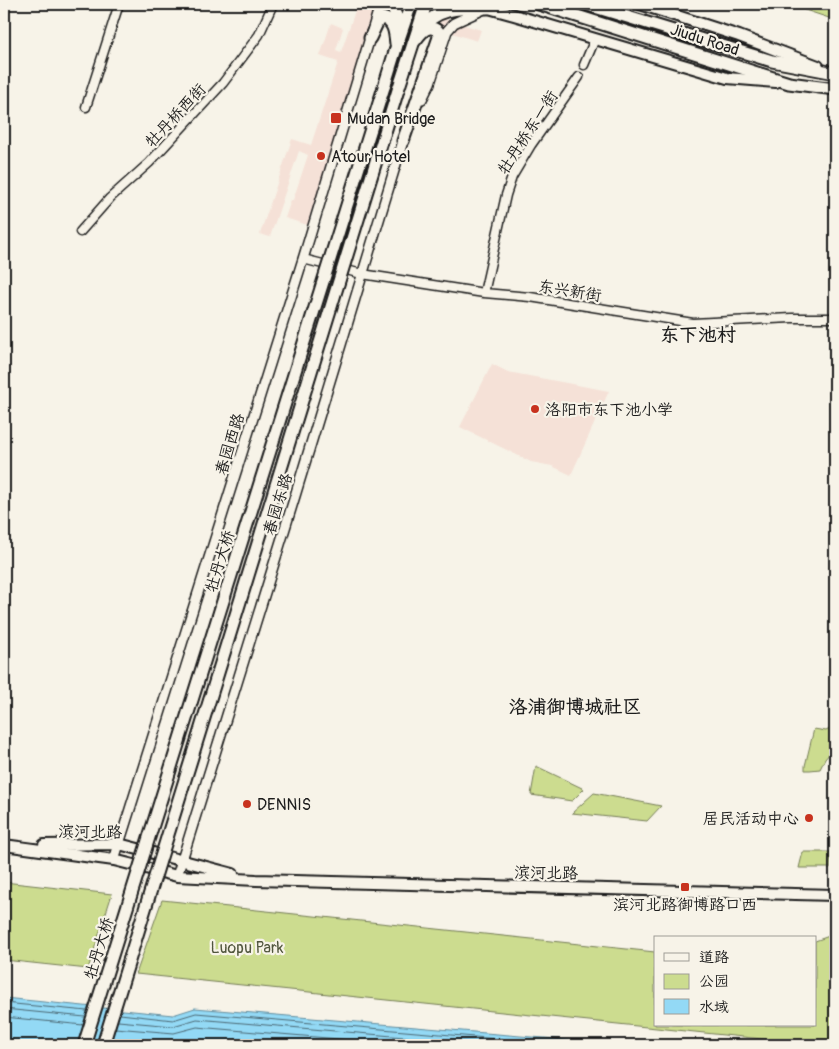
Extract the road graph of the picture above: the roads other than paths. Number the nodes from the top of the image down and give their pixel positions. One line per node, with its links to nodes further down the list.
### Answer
1 (119, 4): 23 (street)
2 (273, 4): 25 (street, 牡丹桥西街)
3 (379, 4): 14 (street, 春园西路)
4 (392, 4): 17 (main road)
5 (411, 4): 17 (main road)
6 (426, 4): 16 (main road)
7 (473, 4): 12 (main road)
8 (501, 4): 13 (main road)
9 (538, 4): 21 (main road, Jiudu Road)
10 (585, 4): 19 (main road, Jiudu Road)
11 (640, 4): 19 (main road)
12 (487, 8): 13 (main road); 16 (main road); 24 (street, 春园东路)
13 (514, 15): 15 (main road)
14 (370, 38): 17 (main road); 26 (street, 春园西路)
15 (595, 39): 18 (street); 21 (main road)
16 (413, 43): 24 (main road); 38 (main road, 牡丹大桥, bridge)
17 (396, 45): 37 (main road, 牡丹大桥, bridge)
18 (584, 65)
19 (835, 73)
20 (579, 77): 28 (street, 牡丹桥东一街)
21 (790, 83): 22 (main road, Jiudu Road)
22 (835, 89)
23 (86, 107)
24 (403, 141): 27 (street, 春园东路)
25 (80, 232)
26 (303, 259): 27 (street, 东兴新街); 30 (street, 春园西路)
27 (362, 274): 28 (street, 东兴新街); 33 (street, 春园东路)
28 (484, 293): 29 (street, 东兴新街)
29 (835, 318)
30 (119, 844): 31 (main road, 滨河北路); 32 (street, 春园西路); 33 (main road, 滨河北路)
31 (6, 845): 32 (main road, 滨河北路)
32 (114, 860): 34 (main road, 滨河北路)
33 (182, 861): 34 (street, 春园东路); 35 (main road, 滨河北路)
34 (177, 876): 35 (main road, 滨河北路)
35 (256, 880): 36 (main road, 滨河北路)
36 (835, 895)
37 (84, 1045)
38 (103, 1045)

